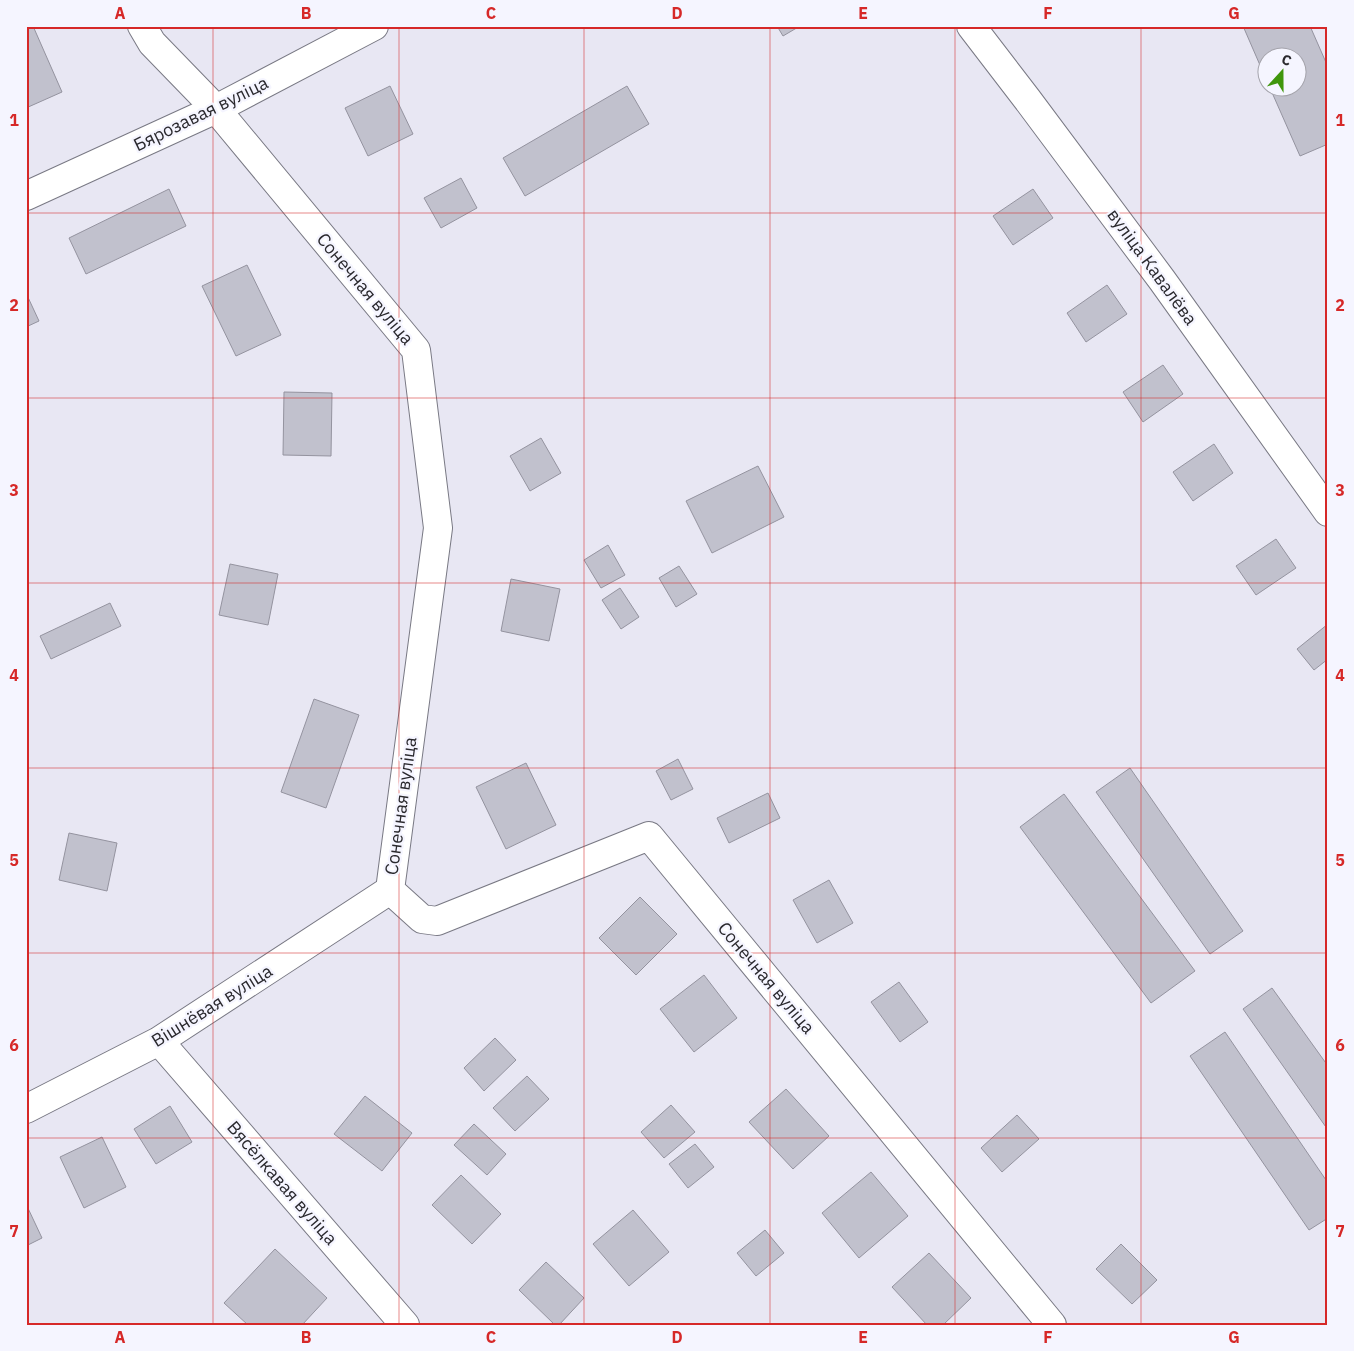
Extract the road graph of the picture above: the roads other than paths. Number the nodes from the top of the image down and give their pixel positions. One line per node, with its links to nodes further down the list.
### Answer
1 (142, 26): 4 (street, Сонечная вуліца)
2 (374, 26): 4 (street, Бярозавая вуліца)
3 (971, 26): 6 (street, вуліца Кавалёва)
4 (216, 109): 5 (street, Бярозавая вуліца); 7 (street, Сонечная вуліца)
5 (26, 196)
6 (1328, 512)
7 (390, 890): 8 (street, Вішнёвая вуліца); 11 (street, Сонечная вуліца)
8 (159, 1041): 9 (street, Вішнёвая вуліца); 10 (street, Вясёлкавая вуліца)
9 (26, 1109)
10 (405, 1325)
11 (1052, 1325)

